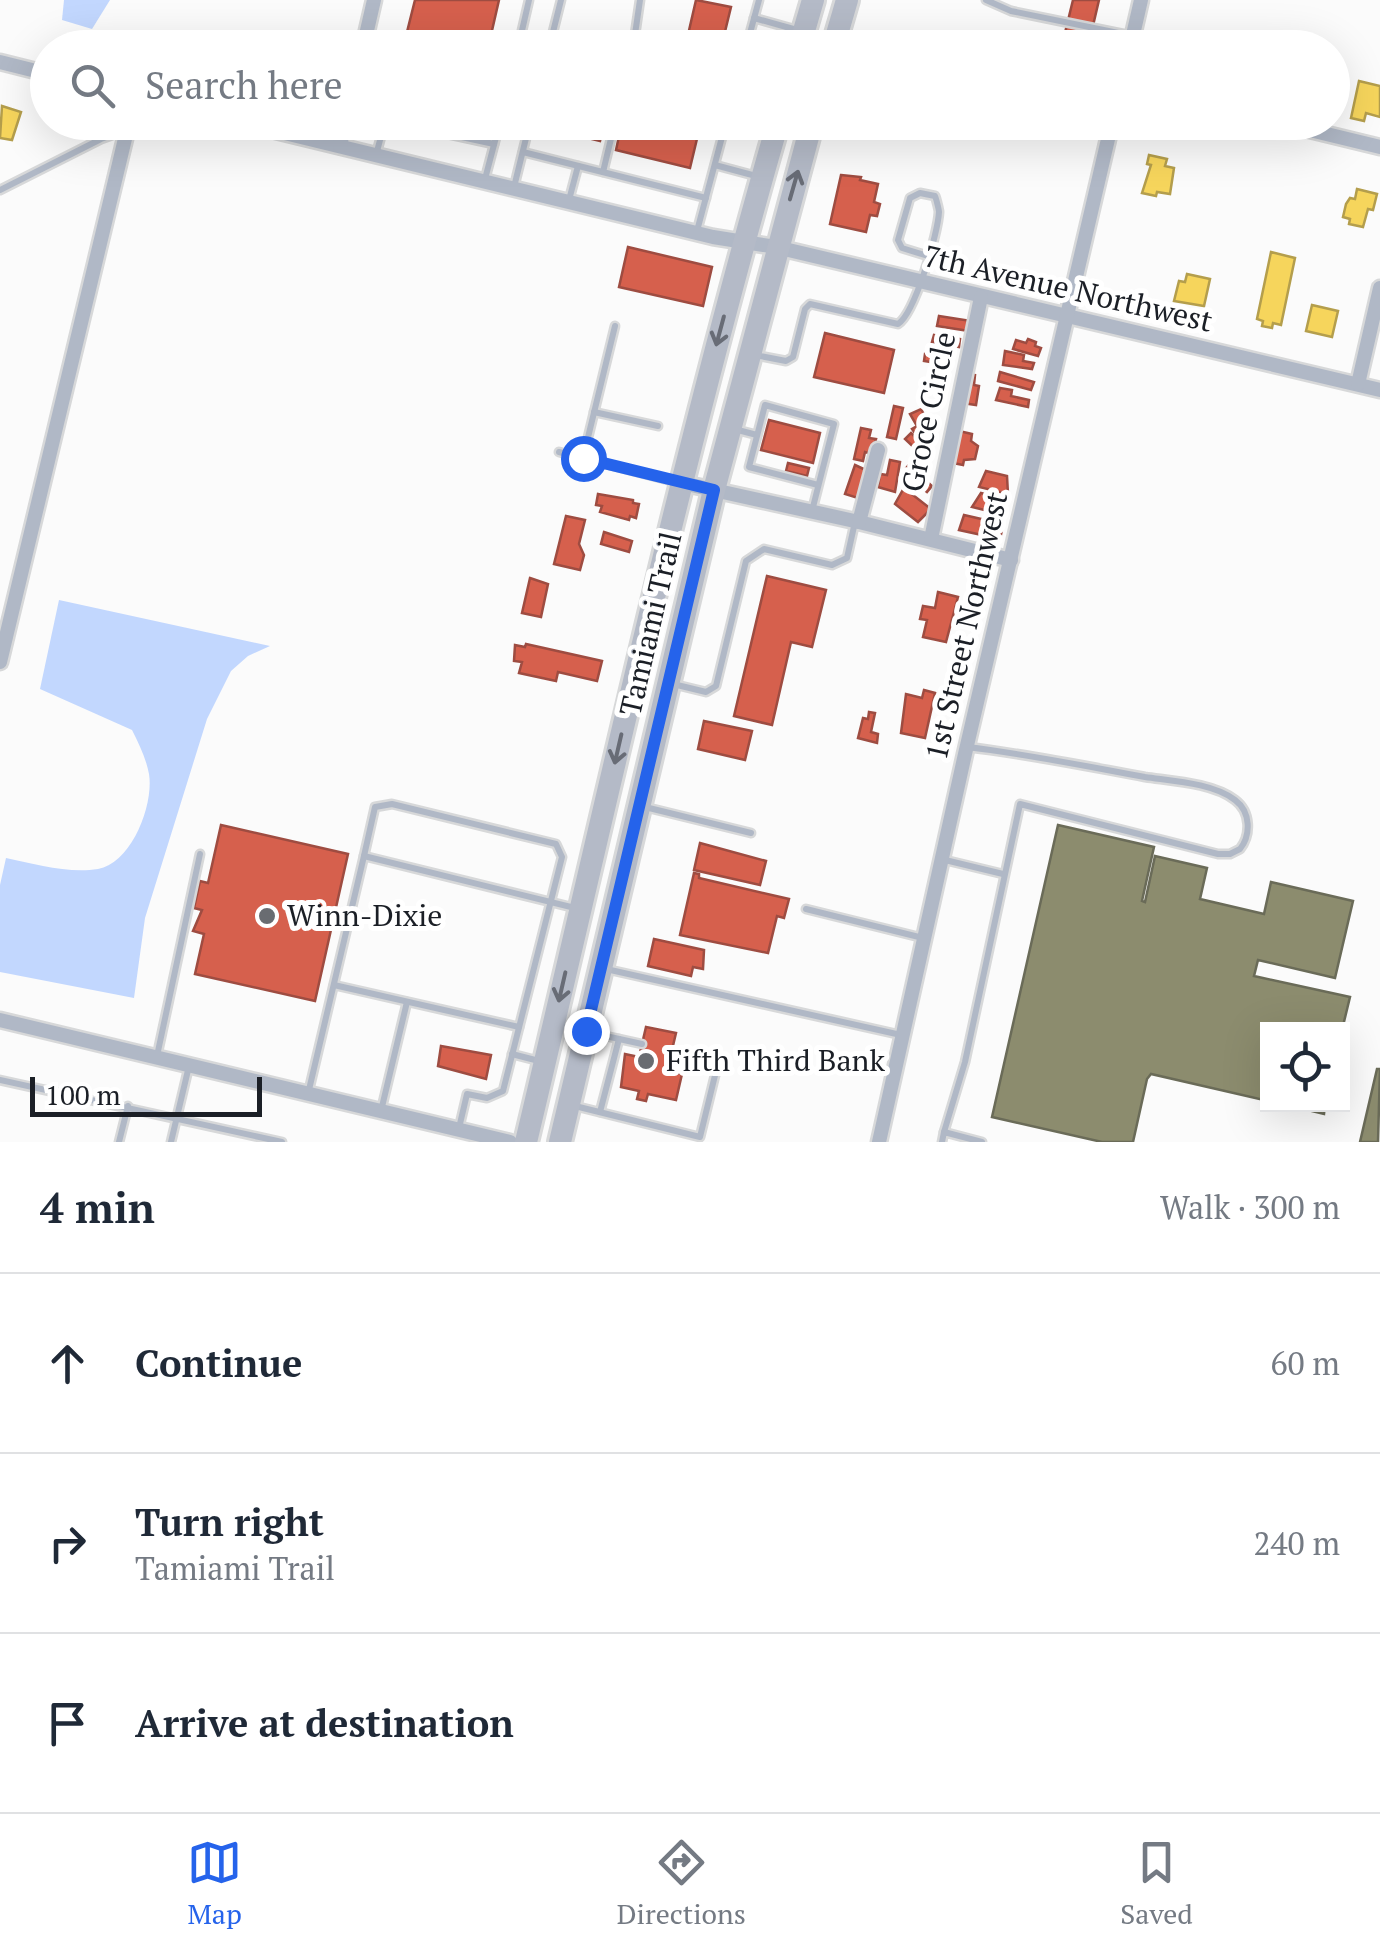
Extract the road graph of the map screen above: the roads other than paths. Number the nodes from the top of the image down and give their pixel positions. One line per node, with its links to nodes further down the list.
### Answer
1 (374, 0): 11 (street)
2 (528, 0): 12 (lane)
3 (562, 0): 13 (lane)
4 (640, 0): 14 (lane)
5 (759, 0): 10 (lane)
6 (813, 0): 17 (main road)
7 (847, 0): 18 (main road)
8 (986, 0): 19 (lane)
9 (1140, 0): 20 (street)
10 (754, 18): 15 (lane); 16 (lane)
11 (367, 30)
12 (522, 30)
13 (554, 30)
14 (636, 30)
15 (751, 30)
16 (780, 30)
17 (804, 30)
18 (838, 30)
19 (1085, 30)
20 (1134, 30)
21 (0, 62): 22 (street)
22 (30, 70)
23 (98, 140): 48 (lane)
24 (125, 140): 77 (street)
25 (315, 140): 38 (street, 7th Avenue Northwest)
26 (342, 140): 38 (street)
27 (380, 140): 41 (lane)
28 (476, 140): 37 (lane)
29 (495, 140): 37 (lane)
30 (526, 140): 40 (lane)
31 (611, 140): 44 (lane)
32 (721, 140): 42 (lane)
33 (772, 140): 45 (main road, Tamiami Trail)
34 (807, 140): 53 (main road, Tamiami Trail, one-way to 34)
35 (1108, 140): 58 (street, 1st Street Northwest)
36 (1350, 140): 39 (street)
37 (494, 144): 46 (lane)
38 (340, 146): 41 (street, 7th Avenue Northwest)
39 (1380, 147)
40 (523, 152): 43 (lane); 47 (lane)
41 (376, 155): 46 (street, 7th Avenue Northwest)
42 (714, 165): 45 (lane); 49 (lane)
43 (578, 166): 44 (lane); 50 (lane)
44 (603, 172): 49 (lane)
45 (762, 177): 52 (main road, Tamiami Trail)
46 (485, 182): 47 (street, 7th Avenue Northwest)
47 (514, 188): 50 (street, 7th Avenue Northwest)
48 (0, 190)
49 (706, 198): 51 (lane)
50 (569, 202): 51 (street, 7th Avenue Northwest)
51 (697, 233): 52 (street, 7th Avenue Northwest)
52 (744, 240): 53 (street, 7th Avenue Northwest); 70 (main road, Tamiami Trail, one-way to 70)
53 (776, 247): 55 (street, 7th Avenue Northwest); 60 (main road, Tamiami Trail)
54 (928, 256): 54 (lane); 55 (lane)
55 (921, 283): 57 (street, 7th Avenue Northwest); 60 (lane)
56 (1380, 288): 61 (street)
57 (981, 297): 58 (street, 7th Avenue Northwest); 75 (street, Groce Circle)
58 (1066, 318): 61 (street, 7th Avenue Northwest); 76 (street, 1st Street Northwest)
59 (615, 326): 63 (lane)
60 (749, 354): 65 (main road, Tamiami Trail)
61 (1358, 384): 62 (street, 7th Avenue Northwest)
62 (1380, 390)
63 (594, 412): 64 (lane); 69 (lane)
64 (658, 426)
65 (730, 428): 66 (lane); 72 (main road, Tamiami Trail)
66 (757, 434): 71 (lane); 71 (lane)
67 (878, 450): 74 (street)
68 (558, 452): 69 (lane)
69 (583, 458): 70 (lane)
70 (682, 484): 72 (street); 87 (main road, Tamiami Trail, one-way to 87)
71 (818, 485): 73 (lane)
72 (714, 490): 73 (street); 78 (main road, Tamiami Trail)
73 (812, 512): 74 (street)
74 (858, 521): 75 (street); 78 (lane)
75 (931, 539): 76 (street)
76 (1011, 560): 79 (street, 1st Street Northwest)
77 (0, 662)
78 (668, 682): 80 (main road, Tamiami Trail)
79 (966, 748): 84 (street, 1st Street Northwest); 85 (lane)
80 (639, 806): 81 (lane); 90 (main road, Tamiami Trail)
81 (751, 833)
82 (200, 854): 101 (lane)
83 (364, 856): 86 (lane); 86 (lane); 91 (lane)
84 (942, 859): 85 (lane); 89 (street, 1st Street Northwest)
85 (1003, 874): 113 (lane)
86 (550, 902): 87 (lane); 94 (lane)
87 (581, 909): 102 (main road, Tamiami Trail, one-way to 102)
88 (806, 909): 89 (lane)
89 (924, 938): 96 (street, 1st Street Northwest)
90 (601, 968): 95 (main road, Tamiami Trail); 96 (lane)
91 (334, 984): 92 (lane); 105 (lane)
92 (407, 1002): 94 (lane); 109 (lane)
93 (0, 1020): 101 (street)
94 (519, 1027): 100 (lane)
95 (586, 1031): 97 (lane); 106 (main road, Tamiami Trail)
96 (902, 1035): 122 (street, 1st Street Northwest)
97 (619, 1039): 98 (lane); 110 (lane)
98 (642, 1044)
99 (672, 1051): 114 (lane)
100 (512, 1054): 102 (lane); 112 (lane)
101 (156, 1057): 103 (street)
102 (545, 1062): 108 (main road, Tamiami Trail)
103 (189, 1065): 105 (street); 111 (lane)
104 (0, 1080): 107 (lane)
105 (308, 1094): 109 (street)
106 (569, 1104): 110 (lane); 121 (main road, Tamiami Trail)
107 (128, 1106): 111 (lane); 115 (lane)
108 (534, 1106): 119 (main road, Tamiami Trail); 120 (main road)
109 (381, 1111): 112 (street)
110 (600, 1112): 114 (lane)
111 (177, 1117): 116 (lane); 117 (lane)
112 (458, 1130): 118 (street)
113 (944, 1132): 123 (lane); 124 (lane)
114 (700, 1139)
115 (119, 1142)
116 (171, 1142)
117 (282, 1142)
118 (510, 1142)
119 (526, 1142)
120 (546, 1142)
121 (560, 1142)
122 (879, 1142)
123 (942, 1142)
124 (982, 1142)

